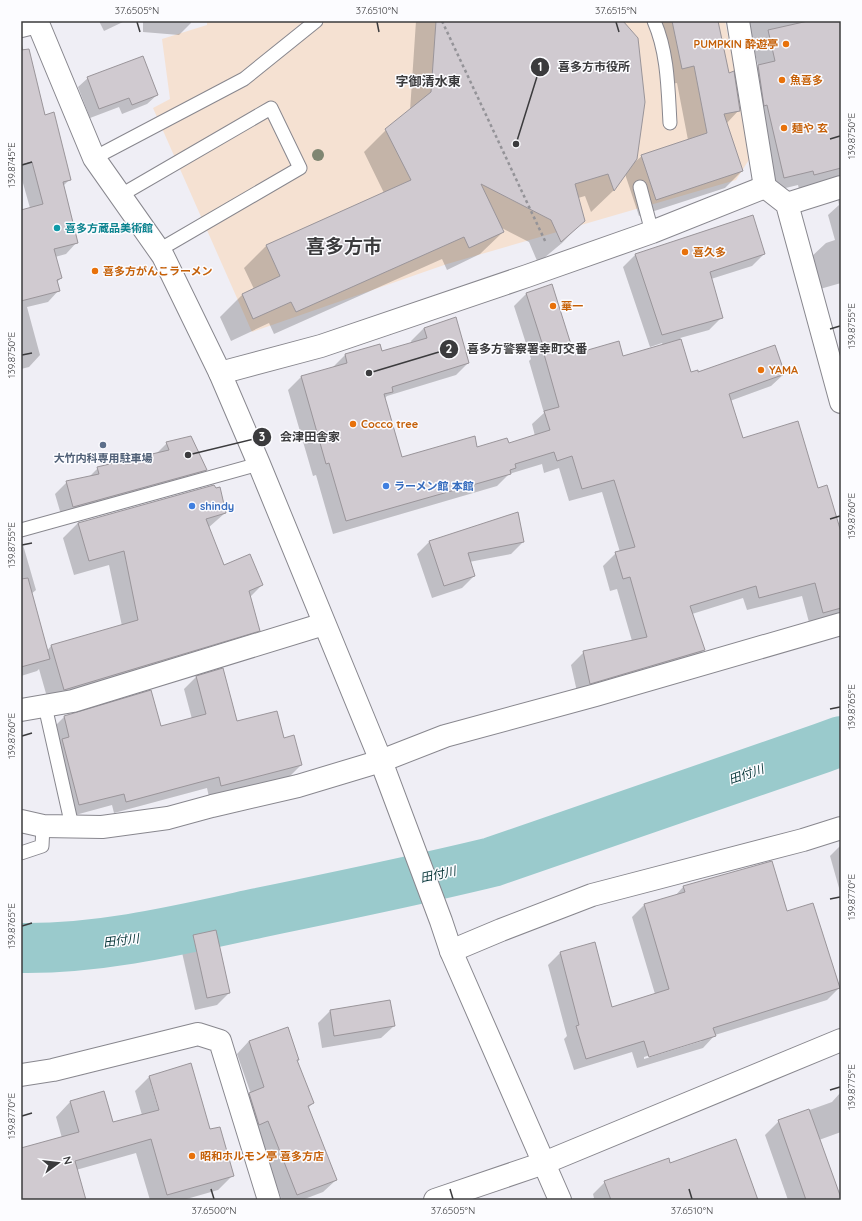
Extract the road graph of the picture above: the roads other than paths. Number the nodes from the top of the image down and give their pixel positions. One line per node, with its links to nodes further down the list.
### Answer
1 (316, 21): 6 (lane)
2 (654, 21): 5 (lane)
3 (738, 21): 9 (street)
4 (32, 23): 6 (street)
5 (670, 123)
6 (94, 158): 10 (street)
7 (640, 187): 12 (lane)
8 (841, 187): 11 (street)
9 (765, 188): 11 (street); 12 (street)
10 (121, 195): 13 (street); 13 (lane)
11 (787, 204): 15 (street)
12 (652, 232): 14 (street)
13 (159, 250): 14 (street)
14 (220, 373): 16 (street)
15 (841, 402)
16 (259, 464): 17 (lane); 18 (street)
17 (21, 530)
18 (324, 624): 20 (street); 22 (street)
19 (841, 624): 22 (street)
20 (45, 706): 21 (street); 25 (lane)
21 (21, 710)
22 (381, 761): 25 (street); 28 (street)
23 (21, 821): 24 (street)
24 (43, 826): 25 (street); 27 (lane)
25 (72, 826)
26 (841, 828): 28 (street)
27 (21, 853)
28 (450, 951): 31 (street)
29 (841, 1040): 31 (street)
30 (21, 1075): 32 (street)
31 (544, 1163): 33 (street); 34 (street)
32 (269, 1200)
33 (435, 1200)
34 (560, 1200)

